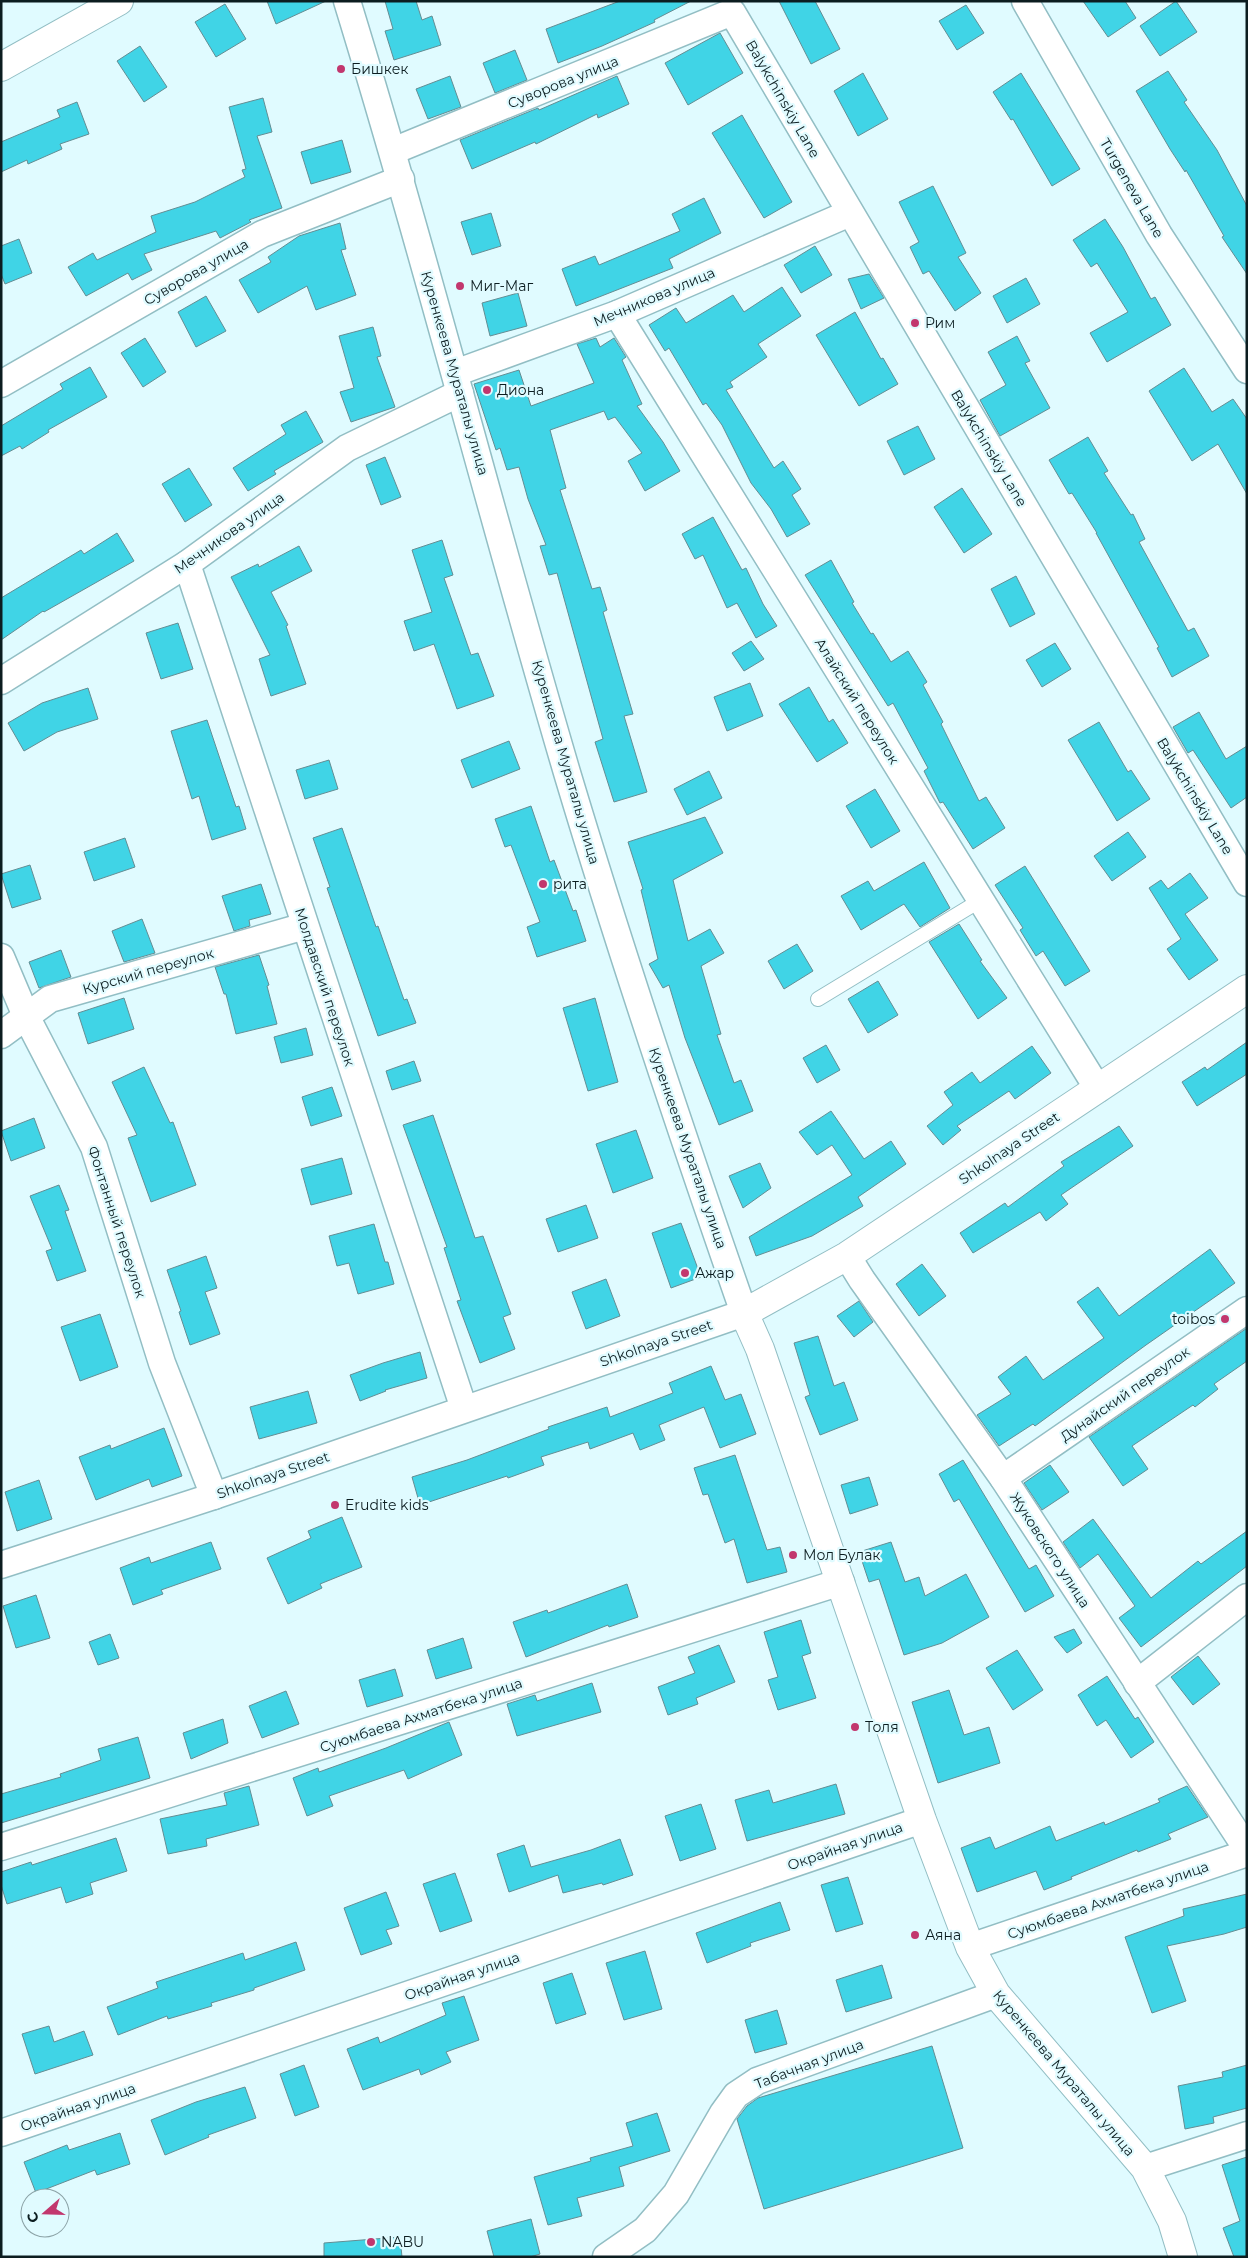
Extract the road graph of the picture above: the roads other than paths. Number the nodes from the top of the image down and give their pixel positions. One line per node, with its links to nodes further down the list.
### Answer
1 (119, 1): 5 (street)
2 (347, 1): 6 (street, Куренкеева Мураталы улица)
3 (1025, 1): 10 (street, Turgeneva Lane)
4 (732, 12): 6 (street, Суворова улица); 8 (street, Balykchinskiy Lane)
5 (1, 67)
6 (393, 151): 7 (street, Куренкеева Мураталы улица)
7 (401, 179): 11 (street, Куренкеева Мураталы улица); 12 (street, Суворова улица)
8 (850, 214): 9 (street, Мечникова улица); 15 (street, Balykchinskiy Lane)
9 (617, 314): 11 (street, Мечникова улица); 16 (street, Алайский переулок)
10 (1247, 370)
11 (457, 383): 13 (street, Мечникова улица); 26 (street, Куренкеева Мураталы улица)
12 (1, 384)
13 (187, 564): 14 (street, Мечникова улица); 17 (street, Молдавский переулок)
14 (1, 681)
15 (1247, 883)
16 (981, 900): 20 (lane); 23 (street, Алайский переулок)
17 (305, 926): 21 (street, Курский переулок); 27 (street, Молдавский переулок)
18 (1, 957): 21 (street, Фонтанный переулок)
19 (1247, 989): 23 (street, Shkolnaya Street)
20 (818, 999)
21 (26, 1016): 22 (street, Курский переулок); 29 (street, Фонтанный переулок)
22 (1, 1035)
23 (1098, 1089): 24 (street, Shkolnaya Street)
24 (847, 1256): 26 (street, Shkolnaya Street); 28 (street, Жуковского улица)
25 (1247, 1310): 28 (street, Дунайский переулок)
26 (744, 1313): 27 (street, Shkolnaya Street); 31 (street, Куренкеева Мураталы улица)
27 (464, 1409): 29 (street, Shkolnaya Street)
28 (1003, 1478): 33 (street, Жуковского улица)
29 (214, 1496): 30 (street, Shkolnaya Street)
30 (1, 1565)
31 (841, 1582): 34 (street, Куренкеева Мураталы улица); 35 (street, Суюмбаева Ахматбека улица)
32 (1247, 1597): 33 (street)
33 (1137, 1683): 36 (street, Жуковского улица)
34 (922, 1820): 38 (street, Куренкеева Мураталы улица); 40 (street, Окрайная улица)
35 (1, 1847)
36 (1247, 1849)
37 (1247, 1853): 38 (street, Суюмбаева Ахматбека улица)
38 (970, 1947): 39 (street, Куренкеева Мураталы улица)
39 (996, 1994): 42 (street, Куренкеева Мураталы улица); 43 (street, Табачная улица)
40 (1, 2133)
41 (1247, 2135): 42 (street)
42 (1145, 2168): 44 (street, Куренкеева Мураталы улица)
43 (606, 2257)
44 (1183, 2257)

